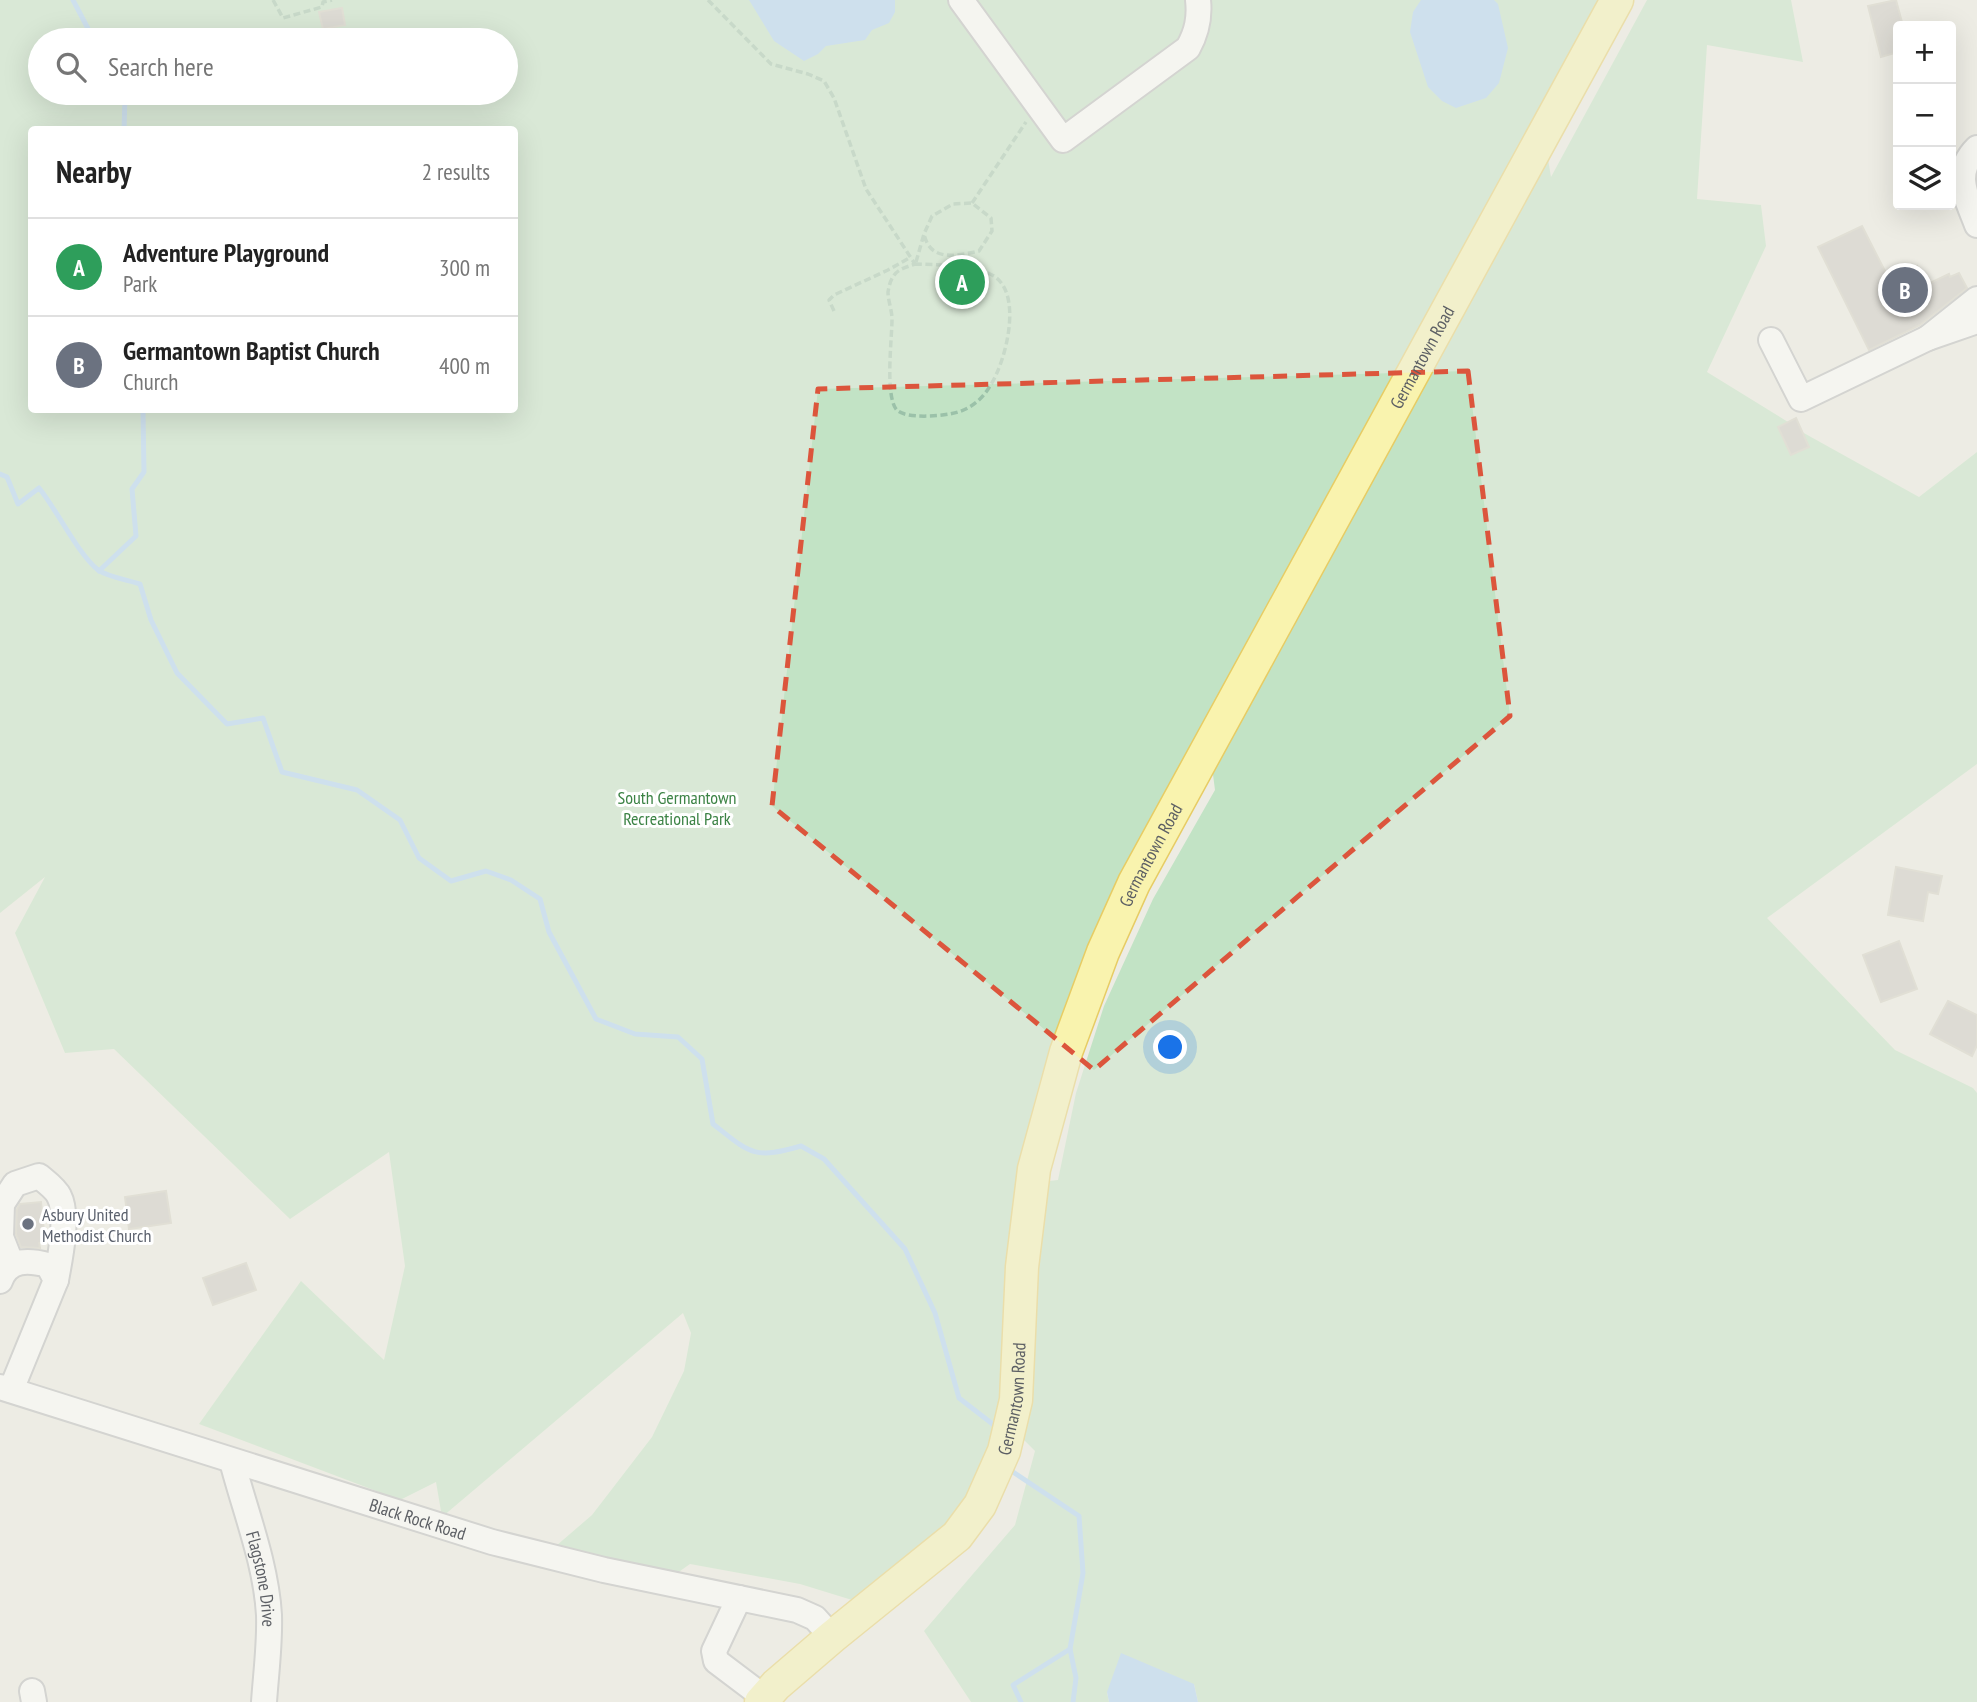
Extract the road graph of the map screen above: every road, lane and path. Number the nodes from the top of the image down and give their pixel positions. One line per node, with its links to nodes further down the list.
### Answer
1 (274, 0): 2 (path)
2 (332, 0)
3 (708, 0): 12 (path)
4 (961, 0): 7 (street)
5 (1198, 0): 7 (street)
6 (1617, 0): 24 (main road, Germantown Road)
7 (1039, 107): 9 (path)
8 (1977, 148): 10 (street)
9 (972, 203): 11 (path); 11 (path)
10 (1977, 225)
11 (923, 234): 13 (path)
12 (911, 257): 13 (path); 15 (path)
13 (915, 264): 13 (path)
14 (1977, 299): 17 (street)
15 (834, 311)
16 (1977, 321): 17 (street)
17 (1928, 338): 18 (street)
18 (1771, 340)
19 (6, 1273): 20 (street); 20 (street)
20 (56, 1280): 21 (street)
21 (5, 1389): 22 (street, Black Rock Road)
22 (232, 1461): 23 (street, Black Rock Road); 26 (street, Flagstone Drive)
23 (739, 1598): 24 (street, Black Rock Road); 25 (street)
24 (832, 1637): 25 (main road, Germantown Road)
25 (763, 1700)
26 (264, 1702)

